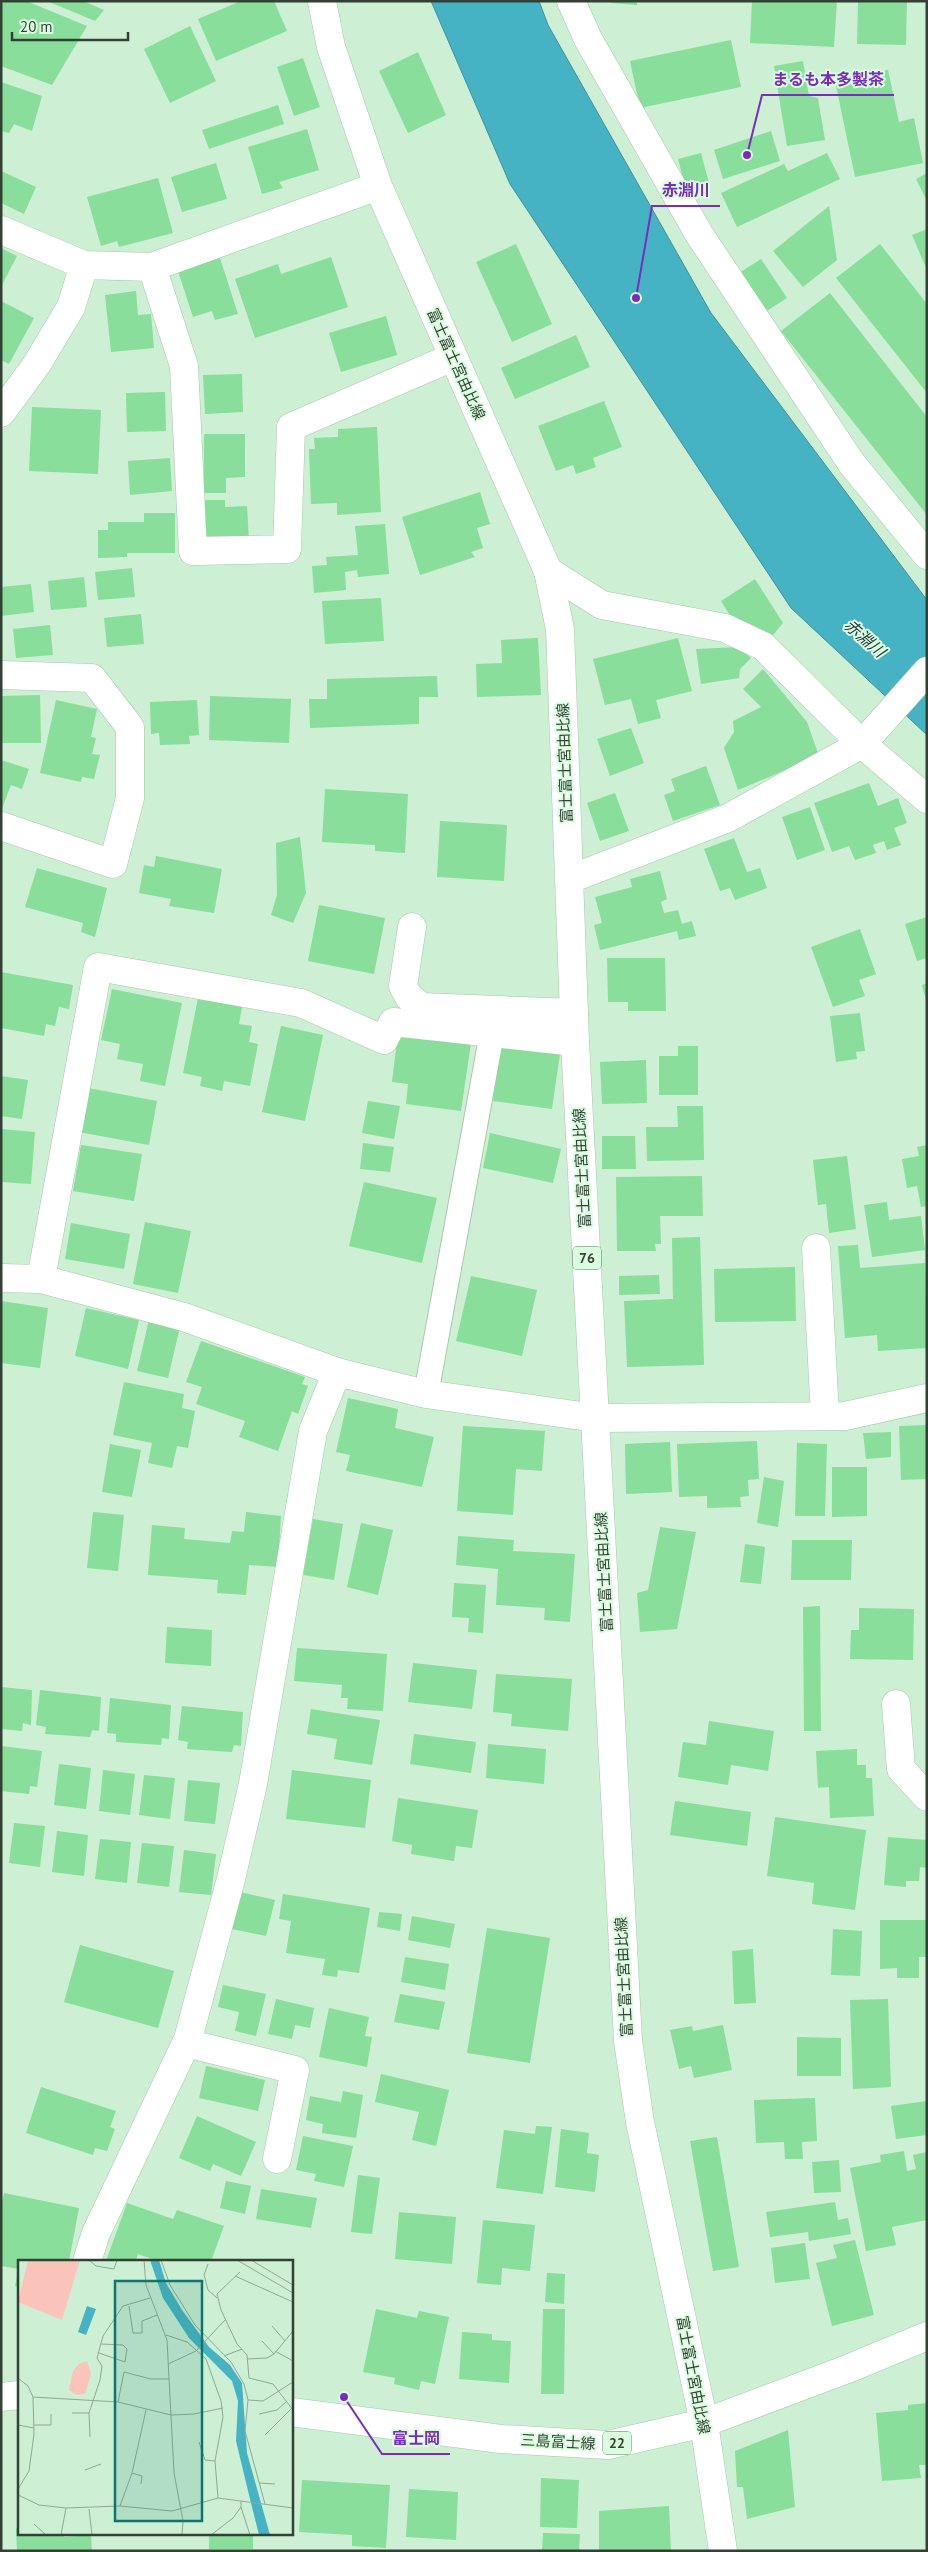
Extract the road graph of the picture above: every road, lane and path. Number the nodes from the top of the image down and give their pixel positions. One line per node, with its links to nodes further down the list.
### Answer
1 (322, 1): 3 (street, 富士富士宮由比線 / 76)
2 (571, 1): 9 (street)
3 (378, 186): 6 (street); 7 (street, 富士富士宮由比線 / 76)
4 (1, 230): 5 (street)
5 (84, 265): 6 (street); 8 (street)
6 (152, 267): 7 (street)
7 (453, 357): 10 (street, 富士富士宮由比線 / 76)
8 (1, 413)
9 (927, 555)
10 (548, 571): 13 (street); 16 (street, 富士富士宮由比線 / 76)
11 (927, 671): 13 (street)
12 (1, 675): 15 (street)
13 (862, 744): 14 (street); 16 (street)
14 (927, 799)
15 (1, 826)
16 (570, 879): 18 (street, 富士富士宮由比線 / 76)
17 (412, 927): 18 (street)
18 (574, 1012): 20 (street, 富士富士宮由比線 / 76)
19 (492, 1033): 20 (street); 23 (street); 25 (lane)
20 (576, 1042): 28 (street, 富士富士宮由比線 / 76)
21 (816, 1248): 27 (street)
22 (1, 1278): 23 (street)
23 (41, 1279): 24 (street)
24 (337, 1372): 25 (street); 31 (street)
25 (426, 1394): 28 (street)
26 (927, 1398): 27 (street)
27 (825, 1416): 28 (street)
28 (596, 1418): 38 (street, 富士富士宮由比線 / 76)
29 (896, 1704): 30 (street)
30 (927, 1797)
31 (186, 2043): 32 (street); 33 (street)
32 (277, 2159)
33 (87, 2260)
34 (927, 2336): 38 (street, 三島富士線 / 22)
35 (18, 2395): 36 (street)
36 (1, 2397)
37 (292, 2412): 38 (street, 三島富士線 / 22)
38 (704, 2423): 39 (street, 富士富士宮由比線 / 76)
39 (723, 2551)

